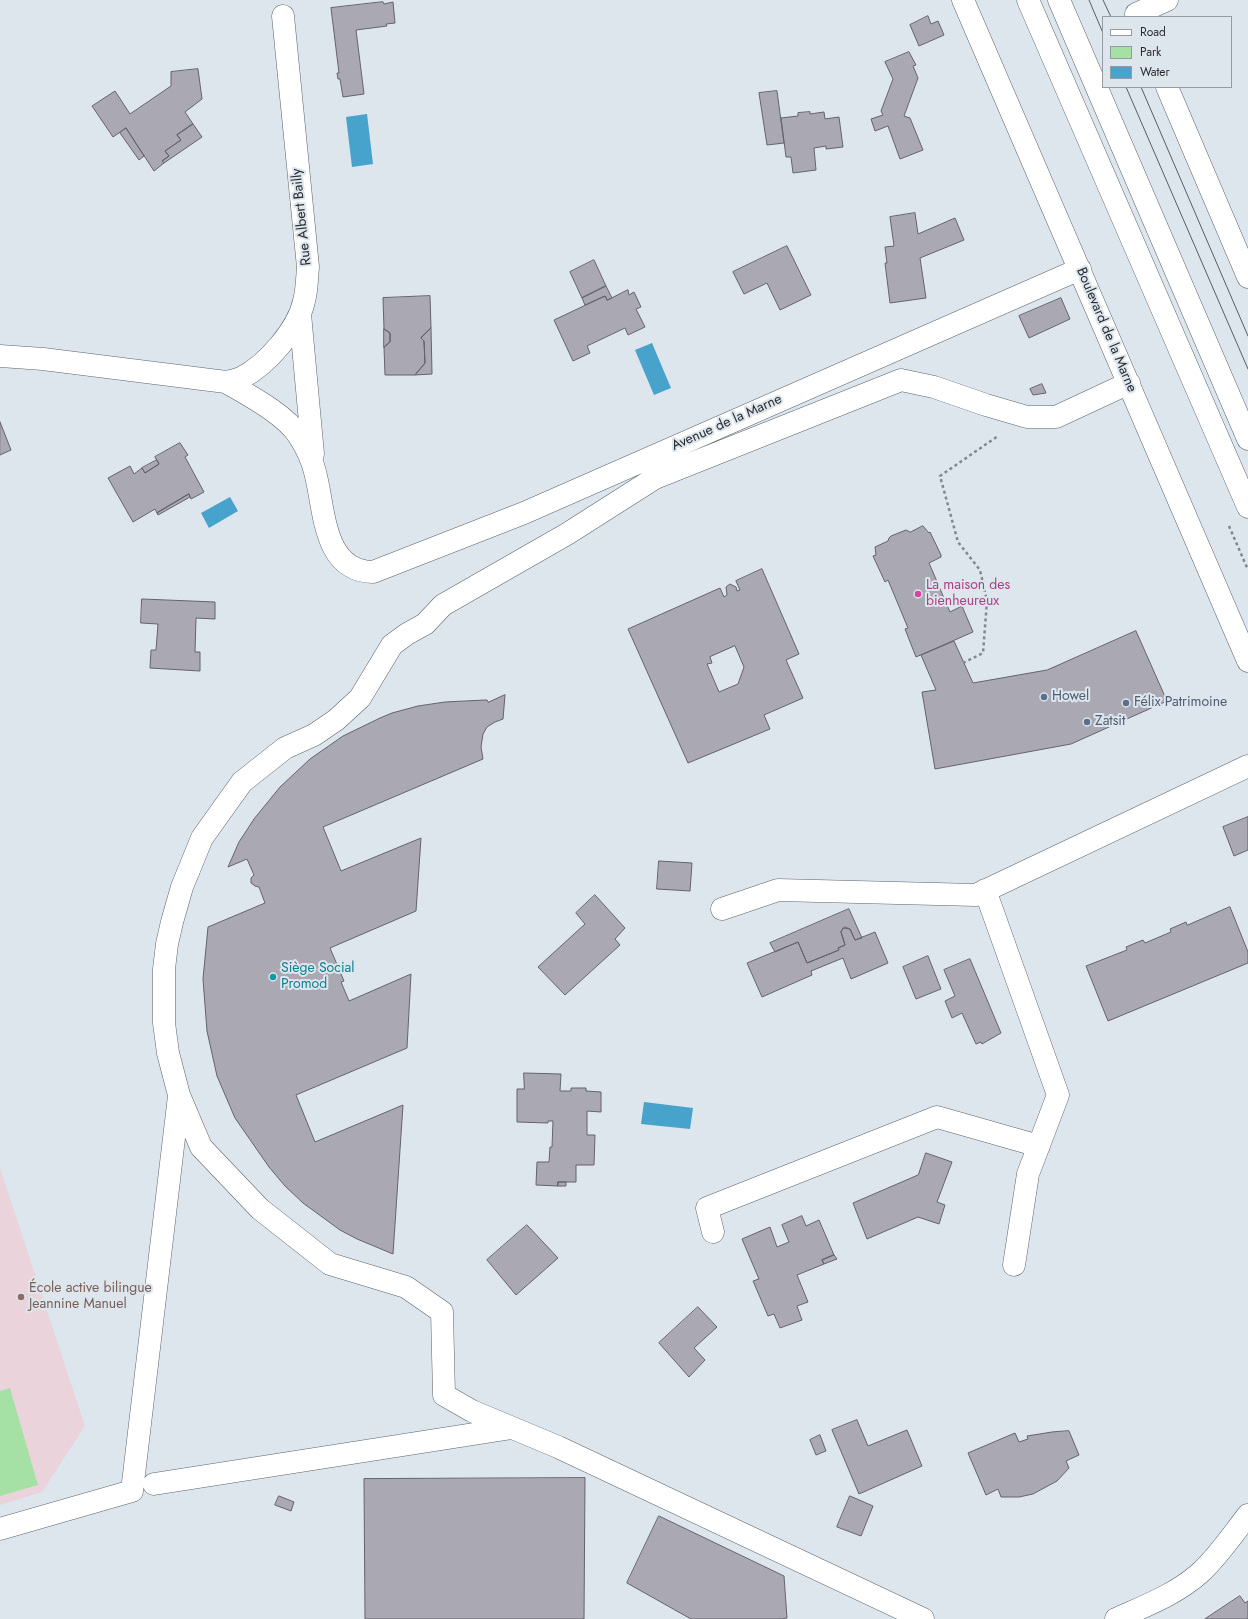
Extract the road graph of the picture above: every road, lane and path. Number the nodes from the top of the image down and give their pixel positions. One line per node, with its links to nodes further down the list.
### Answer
1 (963, 0): 8 (street, Boulevard de la Marne)
2 (1028, 0): 17 (street)
3 (1059, 0): 15 (street)
4 (1167, 0): 5 (street)
5 (1134, 10)
6 (283, 16): 10 (street, Rue Albert Bailly)
7 (1167, 88): 9 (street)
8 (1080, 269): 13 (street, Boulevard de la Marne); 18 (street, Avenue de la Marne)
9 (1248, 277)
10 (300, 314): 12 (street, Rue Albert Bailly); 16 (street)
11 (0, 356): 12 (street, Rue Albert Bailly)
12 (226, 382): 16 (street, Rue Albert Bailly)
13 (1129, 383): 14 (street); 19 (street, Boulevard de la Marne)
14 (1027, 417): 20 (path); 24 (street)
15 (1248, 439)
16 (315, 471): 18 (street, Rue Albert Bailly)
17 (1248, 507)
18 (372, 572)
19 (1248, 661)
20 (963, 663)
21 (1248, 766): 22 (street)
22 (985, 890): 23 (street); 25 (street)
23 (722, 909)
24 (179, 1095): 28 (street); 31 (street)
25 (1039, 1146): 26 (street); 27 (street)
26 (713, 1232)
27 (1014, 1265)
28 (512, 1428): 29 (street); 32 (street)
29 (154, 1484)
30 (1248, 1515): 33 (street)
31 (0, 1529)
32 (923, 1619)
33 (1116, 1619)

